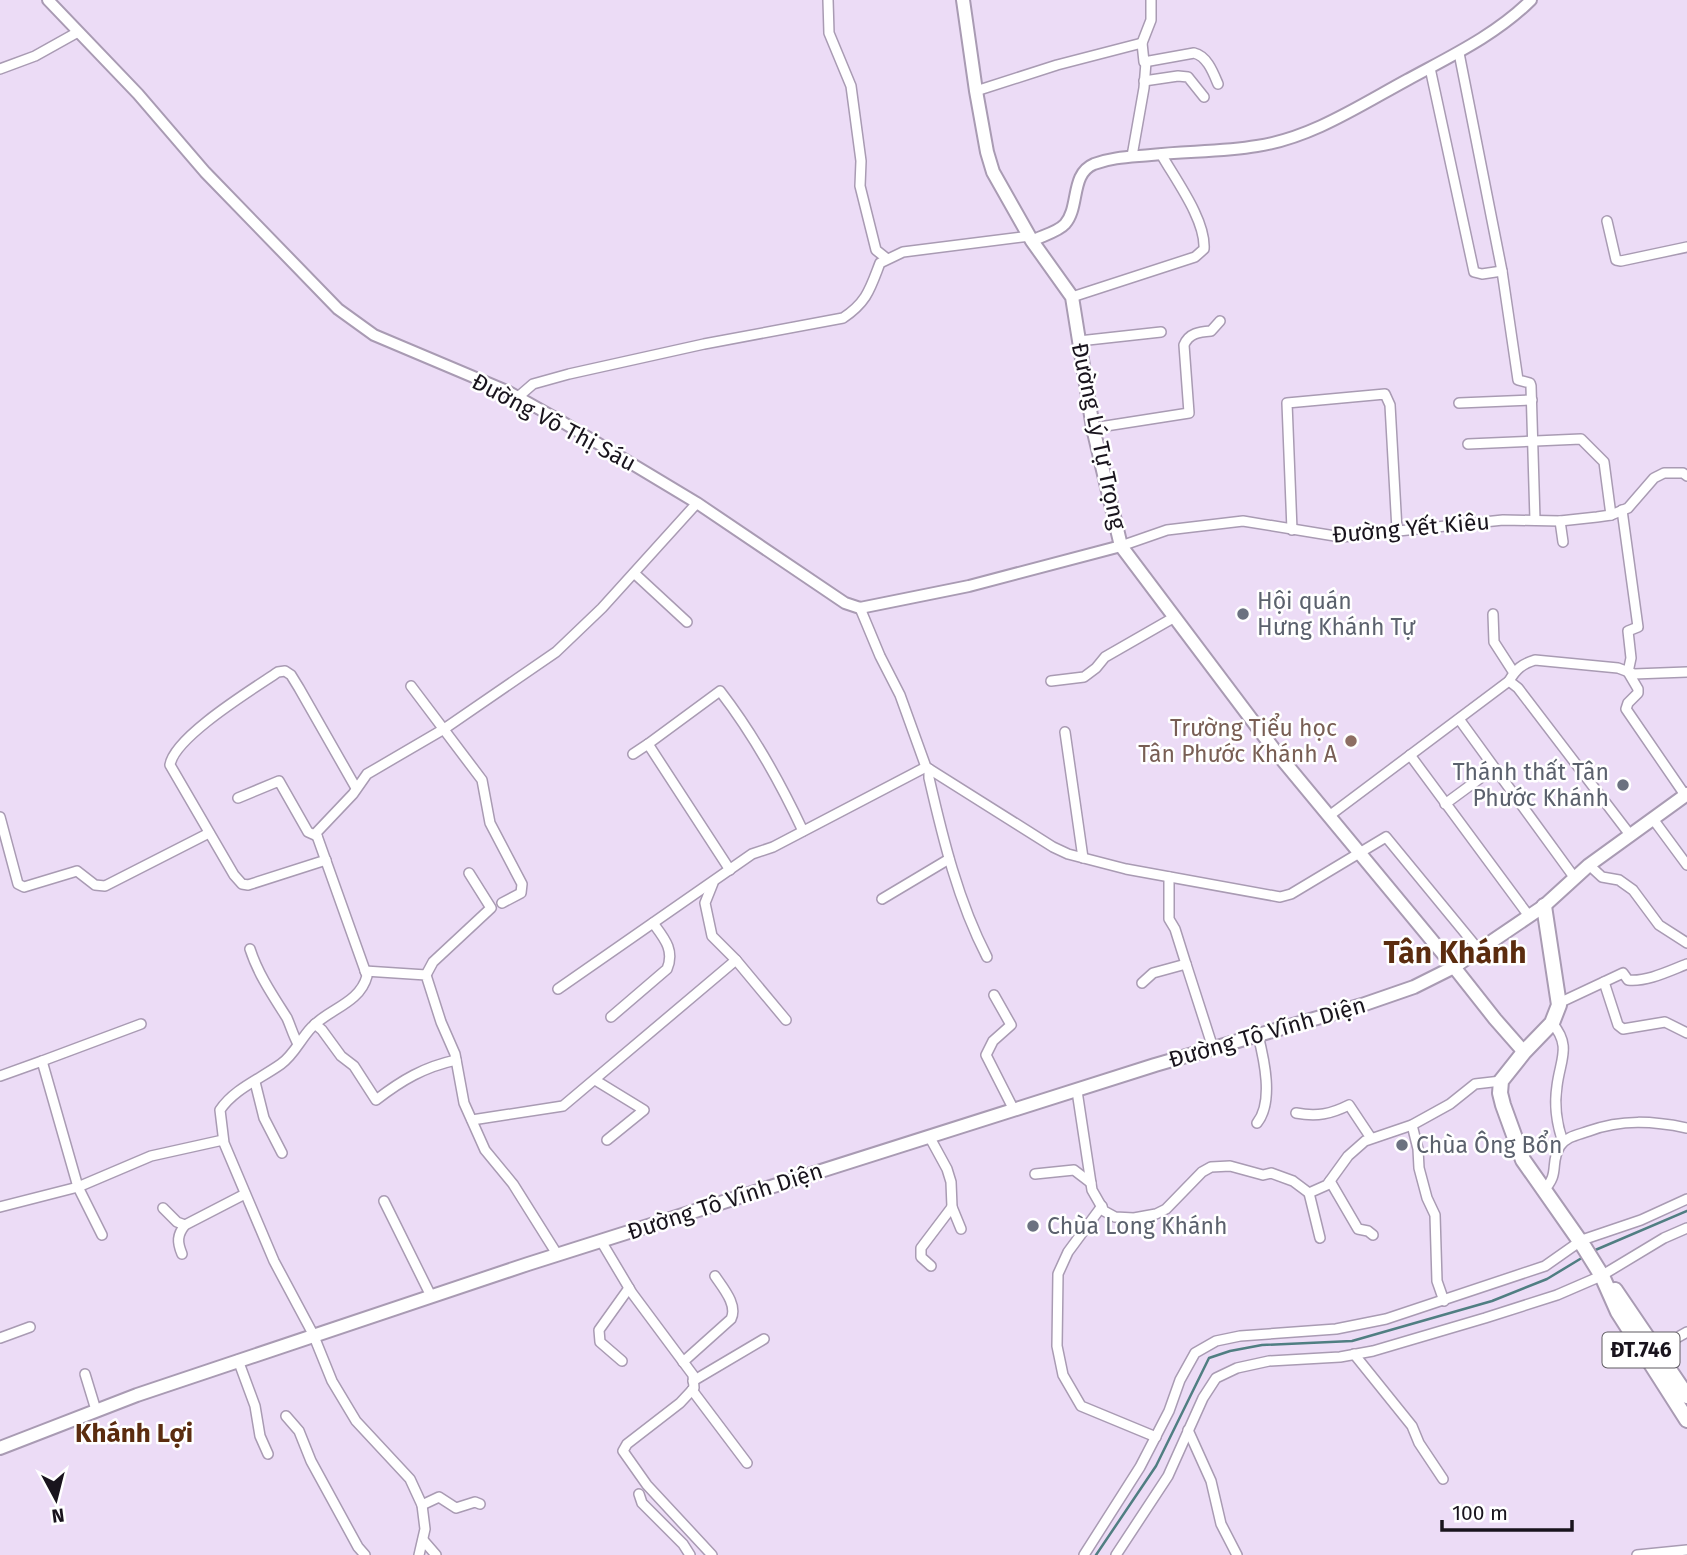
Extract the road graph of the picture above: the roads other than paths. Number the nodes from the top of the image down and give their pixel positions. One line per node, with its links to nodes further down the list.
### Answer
1 (48, 0): 6 (street, Đường Võ Thị Sáu)
2 (828, 0): 21 (street)
3 (964, 0): 14 (main road, Đường Lý Tự Trọng)
4 (1151, 0): 7 (street)
5 (1531, 0): 8 (street)
6 (78, 32): 11 (street); 27 (street, Đường Võ Thị Sáu)
7 (1142, 43): 9 (street); 14 (street)
8 (1459, 53): 10 (street); 22 (street)
9 (1146, 62): 12 (street); 13 (street)
10 (1430, 68): 16 (street); 22 (street)
11 (0, 69)
12 (1144, 81): 15 (street); 17 (street)
13 (1217, 84)
14 (976, 91): 19 (main road, Đường Lý Tự Trọng)
15 (1204, 97)
16 (1161, 153): 17 (street); 23 (street)
17 (1132, 156): 19 (street)
18 (1607, 221): 20 (street)
19 (1031, 238): 21 (street); 23 (main road, Đường Lý Tự Trọng)
20 (1687, 247)
21 (886, 258): 27 (street)
22 (1502, 271): 28 (street)
23 (1072, 297): 26 (main road, Đường Lý Tự Trọng)
24 (1220, 321): 30 (street)
25 (1161, 332): 26 (street)
26 (1079, 341): 30 (main road, Đường Lý Tự Trọng)
27 (518, 397): 34 (street, Đường Võ Thị Sáu)
28 (1532, 400): 29 (street); 31 (street)
29 (1459, 402)
30 (1093, 428): 42 (main road, Đường Lý Tự Trọng)
31 (1534, 442): 32 (street); 36 (street); 37 (street)
32 (1468, 444)
33 (1687, 476): 35 (street, Đường Yết Kiêu)
34 (697, 503): 43 (street); 44 (street, Đường Võ Thị Sáu)
35 (1622, 510): 36 (street, Đường Yết Kiêu); 48 (street)
36 (1611, 515): 38 (street, Đường Yết Kiêu)
37 (1535, 520): 38 (street, Đường Yết Kiêu); 40 (street, Đường Yết Kiêu)
38 (1560, 521): 41 (street)
39 (1292, 530): 40 (street, Đường Yết Kiêu); 40 (street); 42 (street, Đường Yết Kiêu)
40 (1397, 530)
41 (1563, 542)
42 (1121, 546): 44 (street); 46 (main road, Đường Lý Tự Trọng)
43 (634, 573): 47 (street); 54 (street)
44 (860, 608): 59 (street)
45 (1493, 614): 50 (street)
46 (1173, 618): 51 (street); 65 (main road, Đường Lý Tự Trọng)
47 (687, 622)
48 (1628, 672): 49 (street); 50 (street); 62 (street)
49 (1687, 672)
50 (1512, 677): 53 (street); 71 (street)
51 (1051, 681)
52 (411, 686): 54 (street)
53 (1459, 719): 58 (street); 60 (street)
54 (444, 729): 61 (street); 84 (street)
55 (1065, 732): 73 (street)
56 (648, 744): 57 (street); 68 (street); 78 (street)
57 (633, 754)
58 (1410, 755): 64 (street); 65 (street)
59 (928, 768): 68 (street); 73 (street); 74 (street)
60 (1494, 768): 64 (street); 81 (street)
61 (356, 788): 69 (street); 70 (street)
62 (1686, 795): 67 (main road, Đường Tô Vĩnh Diện)
63 (238, 798): 70 (street)
64 (1446, 804): 86 (street)
65 (1329, 816): 72 (main road, Đường Lý Tự Trọng)
66 (0, 817): 69 (street)
67 (1653, 819): 71 (main road, Đường Tô Vĩnh Diện); 77 (street)
68 (803, 831): 78 (street)
69 (209, 833): 75 (street)
70 (317, 836): 75 (street)
71 (1631, 836): 76 (main road, Đường Tô Vĩnh Diện)
72 (1361, 854): 80 (street); 90 (street); 95 (main road, Đường Lý Tự Trọng)
73 (1083, 858): 80 (street)
74 (949, 859): 83 (street); 91 (street)
75 (326, 860): 96 (street)
76 (1589, 865): 81 (main road, Đường Tô Vĩnh Diện); 88 (street)
77 (1687, 865)
78 (730, 870): 82 (street)
79 (469, 873): 97 (street)
80 (1169, 877): 93 (street)
81 (1574, 877): 85 (main road, Đường Tô Vĩnh Diện)
82 (713, 882): 87 (street); 92 (street)
83 (882, 899)
84 (502, 903)
85 (1544, 906): 86 (main road, Đường Tô Vĩnh Diện); 102 (main road)
86 (1529, 916): 90 (main road, Đường Tô Vĩnh Diện)
87 (653, 923): 100 (street); 103 (street)
88 (1687, 943)
89 (250, 949): 110 (street)
90 (1479, 950): 95 (main road, Đường Tô Vĩnh Diện)
91 (986, 957)
92 (736, 960): 104 (street); 116 (street)
93 (1186, 964): 99 (street); 111 (street)
94 (1687, 964): 98 (street)
95 (1454, 967): 109 (main road, Đường Tô Vĩnh Diện); 112 (main road, Đường Lý Tự Trọng)
96 (365, 971): 97 (street); 107 (street)
97 (426, 975): 113 (street)
98 (1604, 982): 102 (street); 108 (street)
99 (1142, 983)
100 (558, 989)
101 (995, 995): 120 (street)
102 (1559, 1003): 105 (main road)
103 (611, 1017)
104 (786, 1020)
105 (1552, 1023): 112 (main road); 130 (street)
106 (141, 1024): 114 (street)
107 (315, 1024): 110 (street); 113 (street)
108 (1687, 1032)
109 (1258, 1035): 111 (main road, Đường Tô Vĩnh Diện); 123 (street)
110 (298, 1044): 118 (street)
111 (1213, 1048): 119 (main road, Đường Tô Vĩnh Diện)
112 (1524, 1052): 117 (main road)
113 (456, 1060): 122 (street)
114 (41, 1061): 115 (street); 135 (street)
115 (0, 1076)
116 (595, 1080): 122 (street); 128 (street)
117 (1501, 1081): 124 (street); 136 (main road, ĐT.746)
118 (255, 1082): 129 (street); 131 (street)
119 (1077, 1091): 120 (main road, Đường Tô Vĩnh Diện); 134 (street)
120 (1014, 1110): 126 (main road, Đường Tô Vĩnh Diện)
121 (1296, 1113): 127 (street)
122 (472, 1120): 154 (street)
123 (1257, 1123)
124 (1412, 1125): 127 (street); 160 (street)
125 (1687, 1128): 130 (street)
126 (929, 1136): 143 (street); 151 (main road, Đường Tô Vĩnh Diện)
127 (1371, 1138): 133 (street)
128 (607, 1139)
129 (223, 1140): 135 (street); 138 (street)
130 (1563, 1142): 136 (street)
131 (282, 1153)
132 (1035, 1174): 134 (street)
133 (1330, 1181): 137 (street); 149 (street)
134 (1091, 1183): 141 (street)
135 (78, 1186): 142 (street); 148 (street)
136 (1543, 1191): 152 (main road, ĐT.746)
137 (1309, 1193): 141 (street); 150 (street)
138 (245, 1194): 145 (street); 163 (street)
139 (1687, 1199): 152 (street)
140 (384, 1201): 159 (street)
141 (1101, 1206): 178 (street)
142 (0, 1207)
143 (952, 1207): 147 (street); 155 (street)
144 (163, 1208): 145 (street)
145 (185, 1225): 153 (street)
146 (1687, 1228): 157 (street)
147 (961, 1229)
148 (102, 1235)
149 (1373, 1235)
150 (1320, 1238)
151 (601, 1241): 154 (main road, Đường Tô Vĩnh Diện); 158 (street)
152 (1580, 1241): 157 (main road, ĐT.746); 160 (street)
153 (182, 1254)
154 (557, 1254): 159 (main road, Đường Tô Vĩnh Diện)
155 (931, 1266)
156 (715, 1276): 170 (street)
157 (1602, 1276): 166 (main road, ĐT.746); 167 (street); 176 (main road, ĐT.746)
158 (629, 1288): 169 (street); 170 (street)
159 (431, 1296): 163 (main road, Đường Tô Vĩnh Diện)
160 (1444, 1301): 178 (street)
161 (30, 1326): 164 (street)
162 (1687, 1332): 166 (street)
163 (313, 1335): 168 (main road, Đường Tô Vĩnh Diện); 185 (street)
164 (0, 1338)
165 (764, 1339): 172 (street)
166 (1655, 1350): 173 (main road, ĐT.746)
167 (1354, 1354): 177 (street); 182 (street)
168 (238, 1360): 174 (main road, Đường Tô Vĩnh Diện); 180 (street)
169 (622, 1361)
170 (683, 1362): 172 (street)
171 (85, 1374): 174 (street)
172 (693, 1385): 181 (street); 192 (street)
173 (1687, 1396)
174 (96, 1410): 179 (main road, Đường Tô Vĩnh Diện)
175 (286, 1416): 188 (street)
176 (1687, 1420)
177 (1188, 1430): 194 (street); 195 (street)
178 (1156, 1437): 193 (street)
179 (0, 1448)
180 (268, 1454)
181 (747, 1463)
182 (1443, 1479)
183 (639, 1494): 191 (street)
184 (480, 1504): 185 (street)
185 (422, 1505): 186 (street)
186 (423, 1540): 189 (street); 190 (street)
187 (1687, 1550): 196 (street)
188 (365, 1555)
189 (419, 1555)
190 (436, 1555)
191 (690, 1555)
192 (712, 1555)
193 (1084, 1555)
194 (1116, 1555)
195 (1237, 1555)
196 (1637, 1555)

